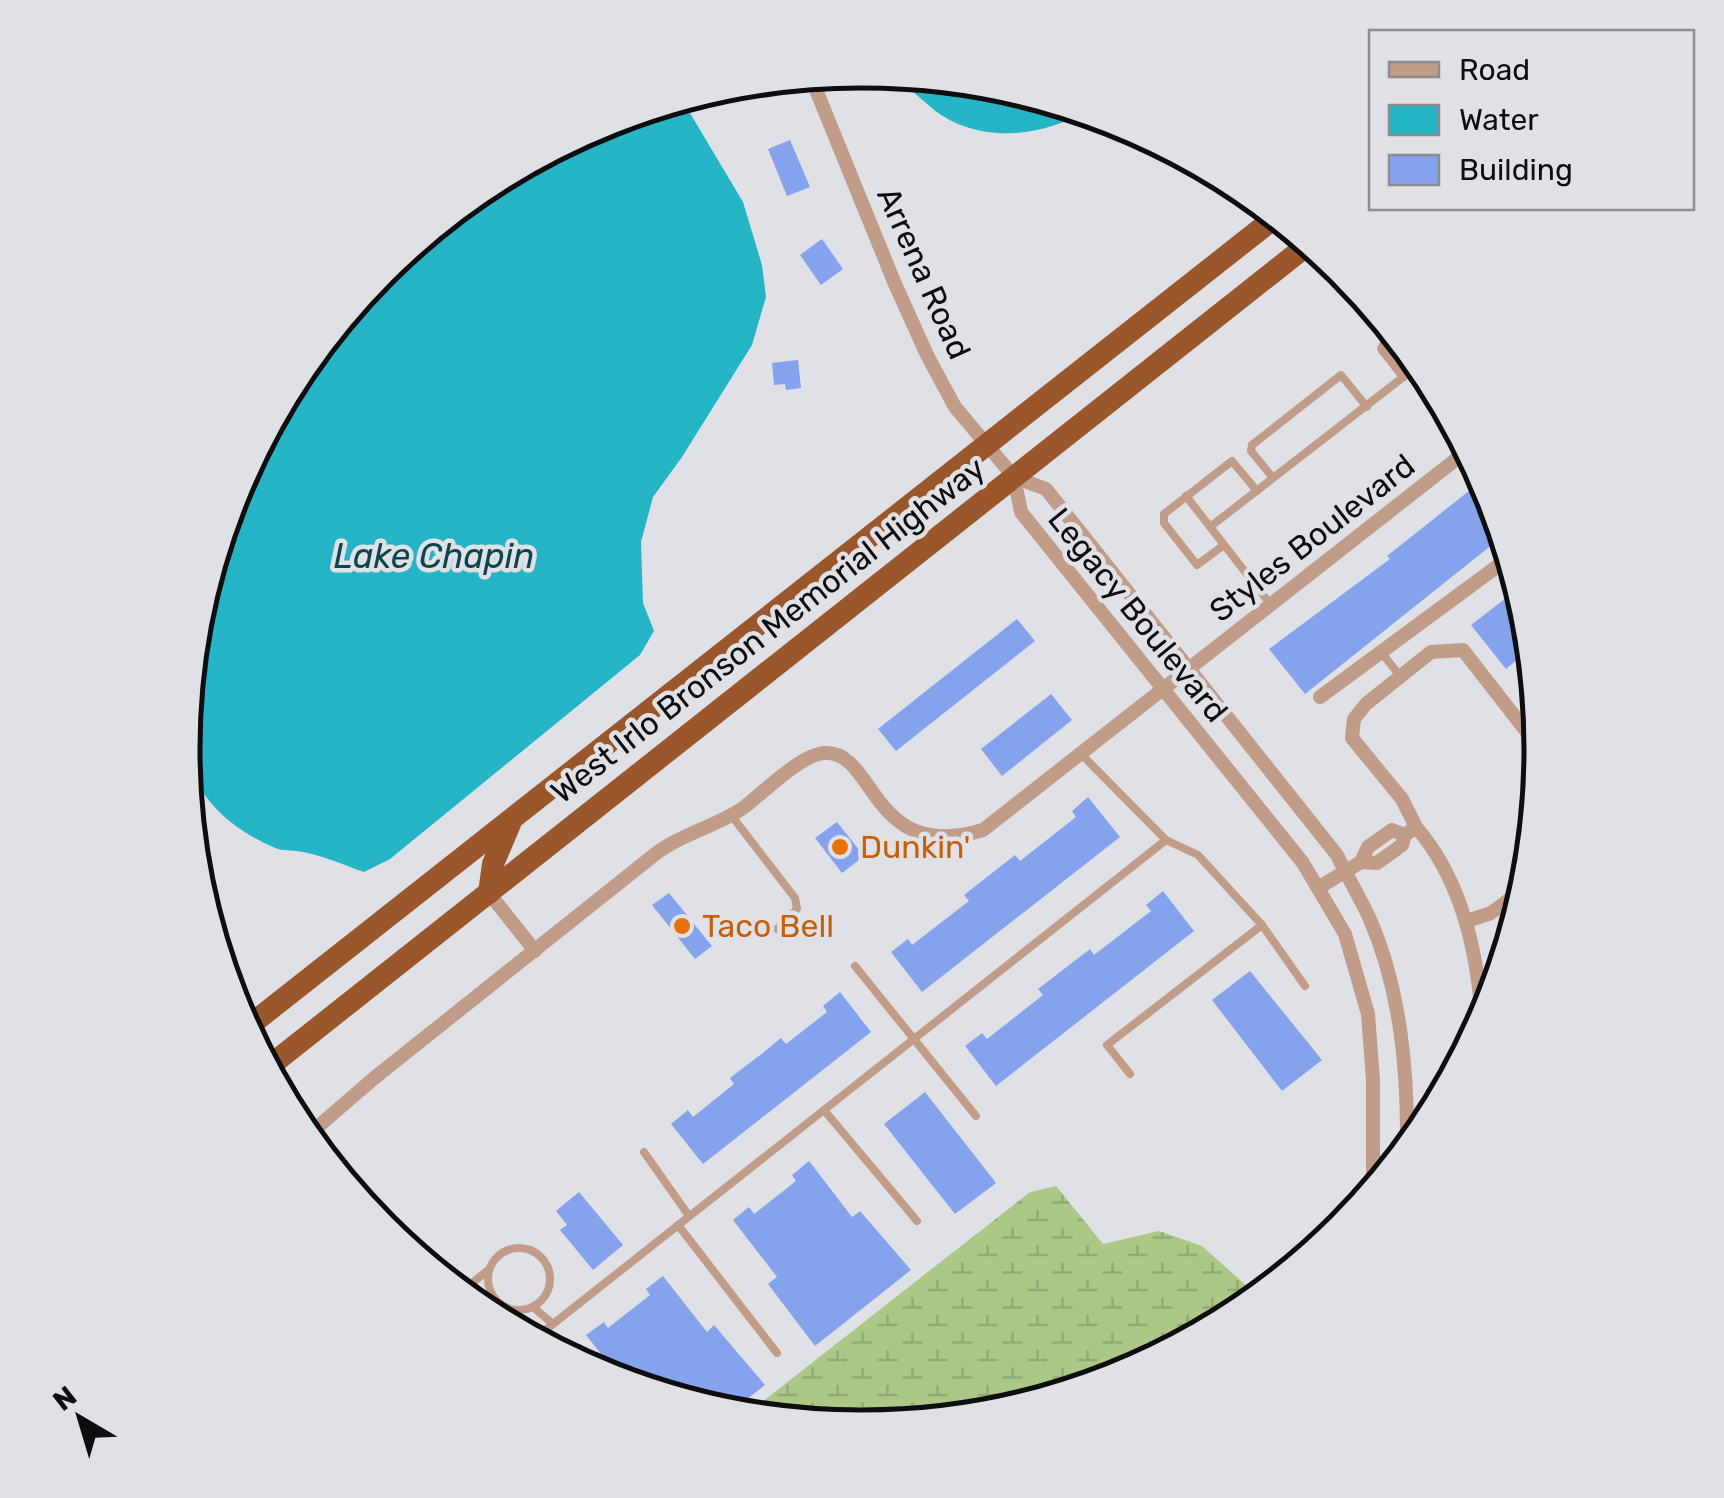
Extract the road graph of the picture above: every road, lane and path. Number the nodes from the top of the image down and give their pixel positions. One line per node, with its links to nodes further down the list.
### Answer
1 (816, 89): 8 (street, Arrena Road)
2 (1266, 225): 8 (highway, West Irlo Bronson Memorial Highway)
3 (1298, 252): 10 (highway, West Irlo Bronson Memorial Highway)
4 (1384, 342): 6 (lane)
5 (1407, 374): 6 (lane)
6 (1403, 378): 7 (lane)
7 (1366, 407): 11 (lane); 11 (lane)
8 (986, 447): 10 (street, Arrena Road); 26 (highway, West Irlo Bronson Memorial Highway)
9 (1456, 459): 17 (street, Styles Boulevard)
10 (1014, 477): 19 (street, Legacy Boulevard); 21 (street, Legacy Boulevard); 31 (highway, West Irlo Bronson Memorial Highway)
11 (1273, 478): 12 (lane)
12 (1257, 491): 13 (lane); 14 (lane)
13 (1186, 496): 14 (lane); 15 (lane)
14 (1210, 527): 15 (lane)
15 (1224, 545): 17 (lane)
16 (1497, 566): 18 (street)
17 (1271, 606): 19 (street, Styles Boulevard)
18 (1382, 652): 20 (lane); 22 (street)
19 (1190, 669): 21 (street, Styles Boulevard); 29 (street, Legacy Boulevard)
20 (1400, 676): 23 (street); 27 (street)
21 (1164, 690): 24 (street, Styles Boulevard); 30 (street, Legacy Boulevard)
22 (1320, 697)
23 (1523, 727)
24 (1082, 754): 25 (street, Styles Boulevard); 28 (lane)
25 (731, 814): 35 (lane); 36 (street)
26 (511, 821): 31 (highway); 40 (highway, West Irlo Bronson Memorial Highway)
27 (1410, 831): 29 (street); 33 (street)
28 (1166, 840): 34 (lane); 41 (lane)
29 (1345, 872): 30 (street); 46 (street, Legacy Boulevard)
30 (1318, 888): 49 (street, Legacy Boulevard)
31 (489, 893): 36 (street); 42 (highway, West Irlo Bronson Memorial Highway)
32 (1505, 902): 33 (street)
33 (1467, 921): 39 (street)
34 (1262, 925): 38 (lane); 43 (lane)
35 (777, 928)
36 (535, 951): 47 (street)
37 (855, 966): 41 (lane)
38 (1305, 986)
39 (1477, 990)
40 (259, 1019)
41 (912, 1040): 44 (lane); 45 (lane)
42 (278, 1059)
43 (1130, 1074)
44 (824, 1110): 50 (lane); 51 (lane)
45 (976, 1116)
46 (1408, 1123)
47 (319, 1127)
48 (644, 1152): 50 (lane)
49 (1373, 1168)
50 (689, 1216): 52 (lane)
51 (917, 1221)
52 (678, 1226): 58 (lane); 60 (lane)
53 (488, 1270): 54 (lane); 55 (lane); 56 (lane)
54 (472, 1283)
55 (494, 1299)
56 (533, 1307): 57 (lane); 58 (lane)
57 (509, 1308)
58 (553, 1324): 59 (lane)
59 (546, 1330)
60 (778, 1354)

